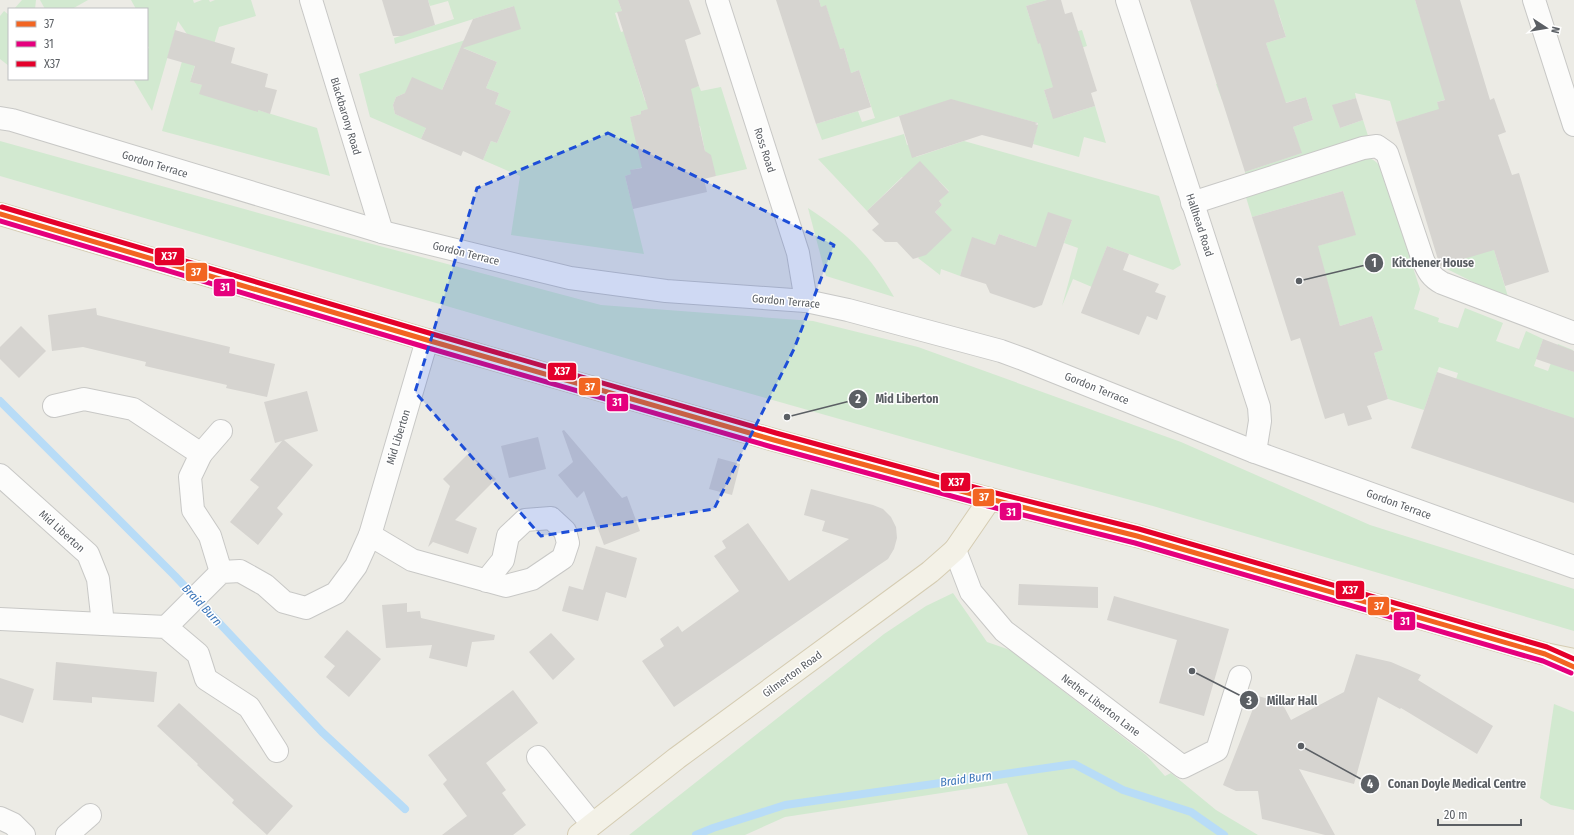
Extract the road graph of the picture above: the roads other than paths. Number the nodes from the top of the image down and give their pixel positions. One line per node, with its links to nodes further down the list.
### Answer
1 (311, 0): 9 (street, Blackbarony Road)
2 (717, 0): 10 (street, Ross Road)
3 (1127, 0): 7 (street, Hallhead Road)
4 (1534, 0): 6 (street)
5 (0, 118): 9 (street, Gordon Terrace)
6 (1574, 125)
7 (1192, 203): 11 (street); 15 (street, Hallhead Road)
8 (0, 214): 12 (main road)
9 (382, 232): 10 (street, Gordon Terrace)
10 (806, 301): 15 (street, Gordon Terrace)
11 (1574, 333)
12 (427, 340): 18 (main road); 19 (street, Mid Liberton)
13 (54, 406): 16 (street)
14 (222, 431): 16 (street)
15 (1255, 452): 21 (street, Gordon Terrace)
16 (201, 454): 22 (street)
17 (0, 475): 25 (street, Mid Liberton)
18 (990, 499): 20 (main road, Gilmerton Road); 27 (main road)
19 (370, 535): 22 (street, Mid Liberton); 23 (street)
20 (955, 550): 30 (street, Nether Liberton Lane); 35 (main road, Gilmerton Road)
21 (1574, 567)
22 (221, 572): 26 (street)
23 (486, 581)
24 (0, 619): 25 (street)
25 (103, 624): 26 (street)
26 (166, 627): 31 (street)
27 (1545, 654): 28 (main road); 29 (main road)
28 (1574, 660)
29 (1574, 666)
30 (1240, 677)
31 (277, 751)
32 (538, 757): 35 (street)
33 (90, 815): 37 (street)
34 (0, 818): 36 (street)
35 (585, 830)
36 (24, 835)
37 (67, 835)

